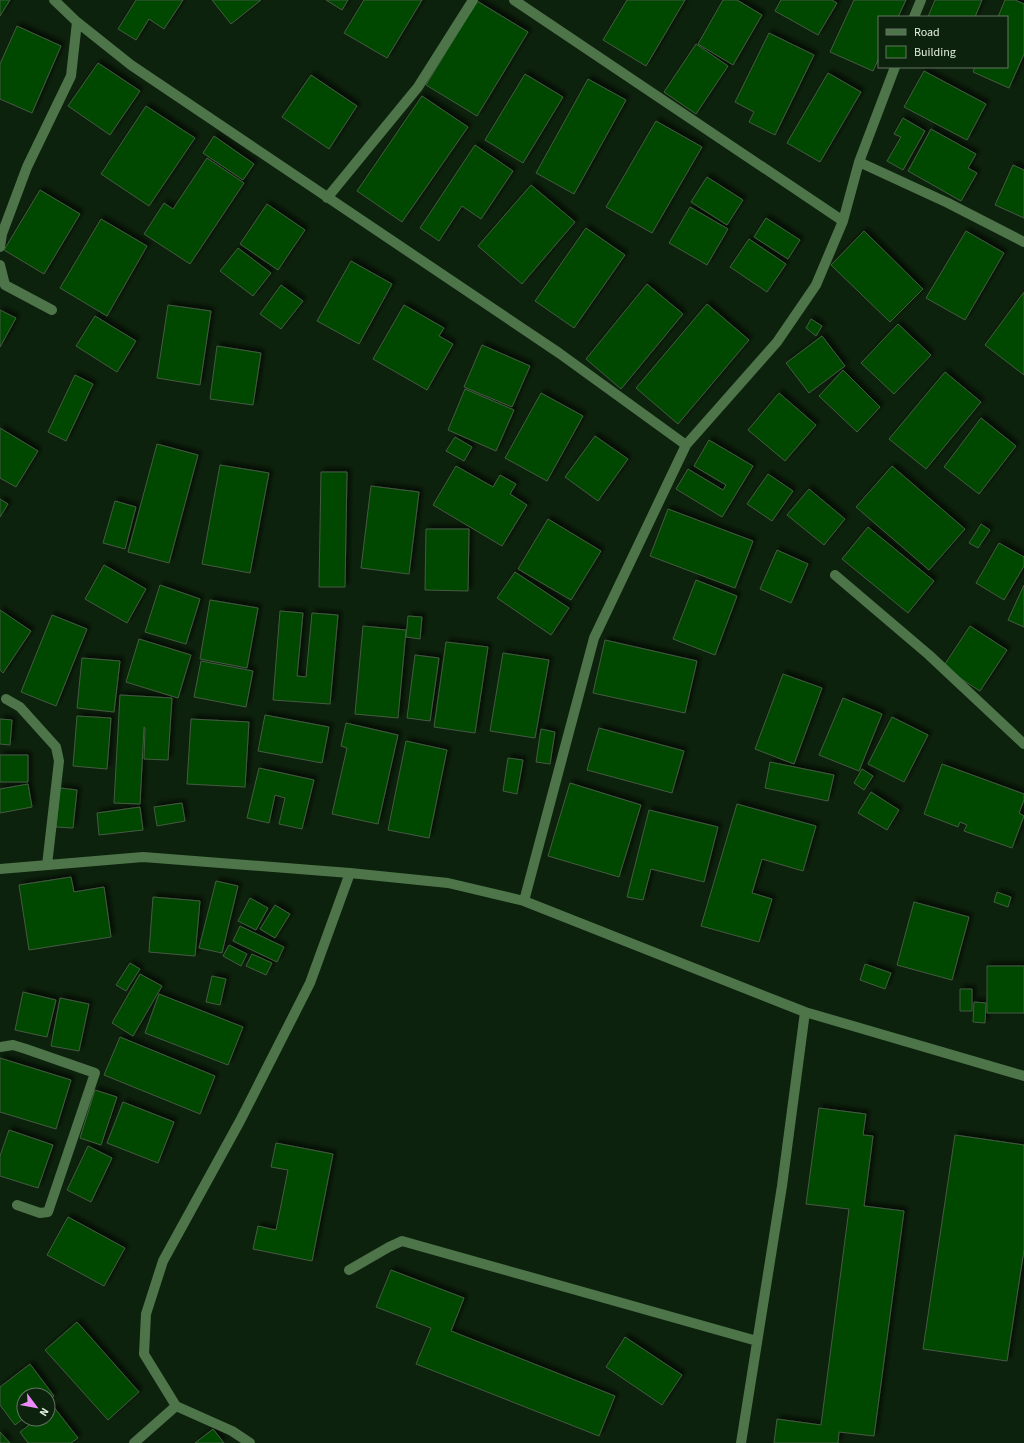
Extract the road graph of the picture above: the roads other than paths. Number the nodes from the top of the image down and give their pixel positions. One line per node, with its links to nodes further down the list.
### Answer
1 (54, 0): 6 (street)
2 (473, 0): 9 (street)
3 (514, 0): 10 (street)
4 (921, 0): 5 (street)
5 (914, 16)
6 (77, 22): 9 (street); 12 (street)
7 (895, 68): 8 (street)
8 (859, 162): 10 (street); 11 (street)
9 (327, 198): 15 (street)
10 (843, 222): 15 (street)
11 (1024, 242)
12 (0, 247)
13 (0, 265): 14 (street)
14 (52, 310)
15 (686, 445): 22 (street)
16 (835, 575): 18 (street)
17 (6, 699): 19 (street)
18 (1024, 744)
19 (47, 865): 20 (street); 21 (street)
20 (0, 869)
21 (350, 873): 22 (street); 29 (street)
22 (524, 901): 23 (street)
23 (804, 1012): 25 (street); 28 (street)
24 (0, 1047): 26 (street)
25 (1024, 1076)
26 (17, 1205)
27 (349, 1270): 28 (street)
28 (757, 1341): 32 (street)
29 (176, 1406): 30 (street); 31 (street)
30 (134, 1443)
31 (250, 1443)
32 (741, 1443)

